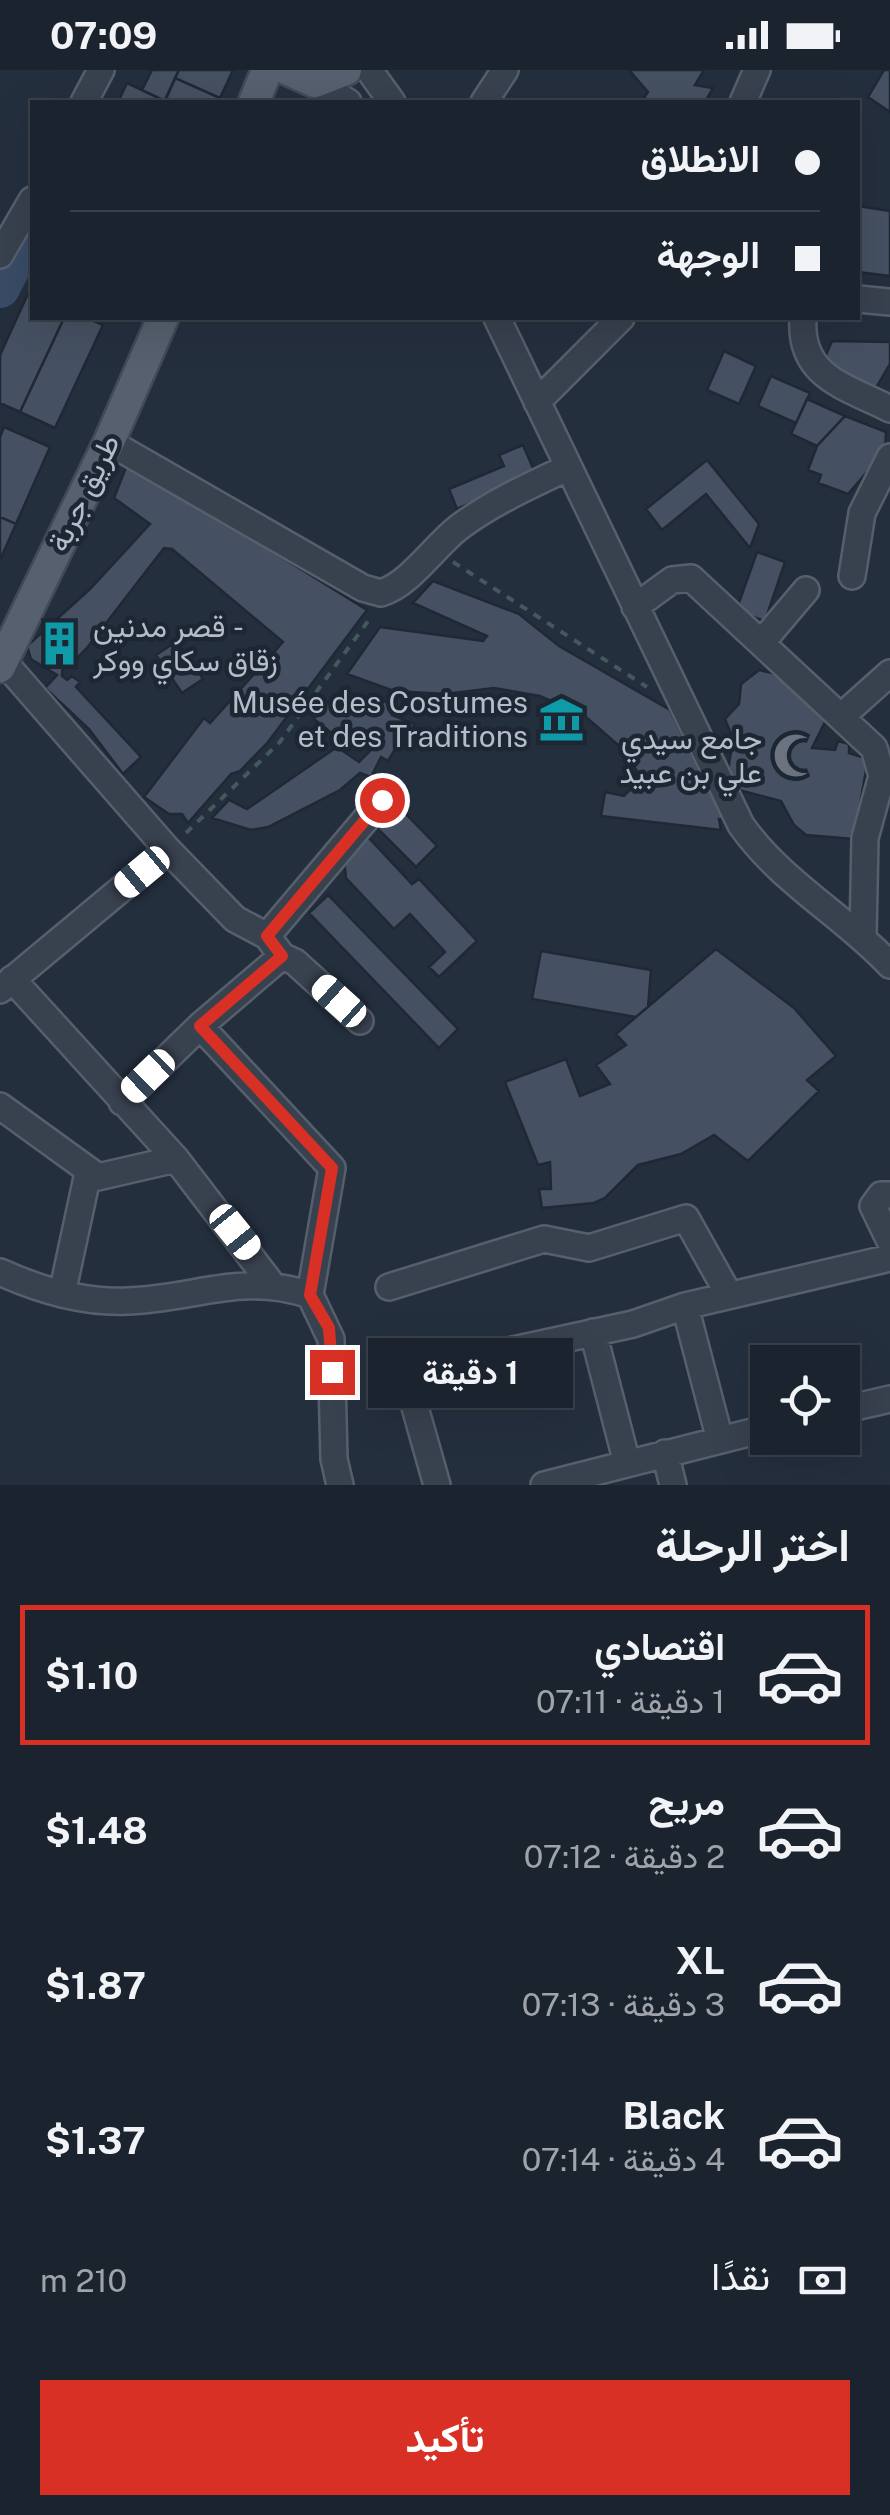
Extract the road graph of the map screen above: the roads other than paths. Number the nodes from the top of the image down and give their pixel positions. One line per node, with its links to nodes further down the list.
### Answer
1 (101, 70): 8 (street)
2 (267, 70): 9 (main road)
3 (346, 70): 7 (main road)
4 (369, 70): 12 (street)
5 (506, 70): 13 (street)
6 (757, 70): 14 (street)
7 (301, 76): 10 (main road); 11 (street)
8 (85, 100)
9 (255, 100)
10 (290, 100)
11 (344, 100)
12 (391, 100)
13 (485, 100)
14 (744, 100)
15 (30, 203): 16 (street)
16 (0, 255)
17 (860, 300): 18 (street)
18 (890, 302)
19 (162, 320): 25 (main road, طريق جربة)
20 (498, 320): 23 (street)
21 (619, 320): 23 (street)
22 (803, 320): 24 (street)
23 (537, 402): 27 (street)
24 (890, 408)
25 (110, 442): 27 (street); 32 (main road, طريق جربة)
26 (890, 457): 28 (street)
27 (567, 468): 30 (street)
28 (852, 576)
29 (806, 590): 31 (street)
30 (635, 607): 31 (street); 38 (street)
31 (762, 642): 34 (street)
32 (1, 664): 37 (street)
33 (890, 673): 34 (street)
34 (843, 715): 35 (street)
35 (882, 744): 38 (street)
36 (382, 800): 39 (street)
37 (168, 850): 39 (street); 41 (street)
38 (863, 936): 40 (street)
39 (274, 946): 42 (street); 43 (street)
40 (890, 965)
41 (6, 985): 44 (street)
42 (360, 1021)
43 (200, 1026): 44 (street); 55 (street)
44 (122, 1102): 46 (street)
45 (0, 1106): 47 (street)
46 (176, 1158): 47 (street); 52 (street)
47 (88, 1172): 54 (street)
48 (890, 1195): 49 (street)
49 (890, 1242)
50 (890, 1258): 56 (street)
51 (0, 1272): 54 (street)
52 (270, 1282): 54 (street); 55 (street)
53 (389, 1287): 56 (street)
54 (62, 1294)
55 (310, 1295): 66 (street)
56 (729, 1296): 57 (street)
57 (686, 1306): 58 (street); 62 (street)
58 (593, 1332): 64 (street); 67 (street)
59 (890, 1399): 60 (street)
60 (860, 1406)
61 (750, 1432): 62 (street)
62 (720, 1440): 63 (street)
63 (665, 1453): 64 (street); 68 (street)
64 (627, 1463): 65 (street)
65 (560, 1483)
66 (340, 1485)
67 (437, 1485)
68 (673, 1485)

